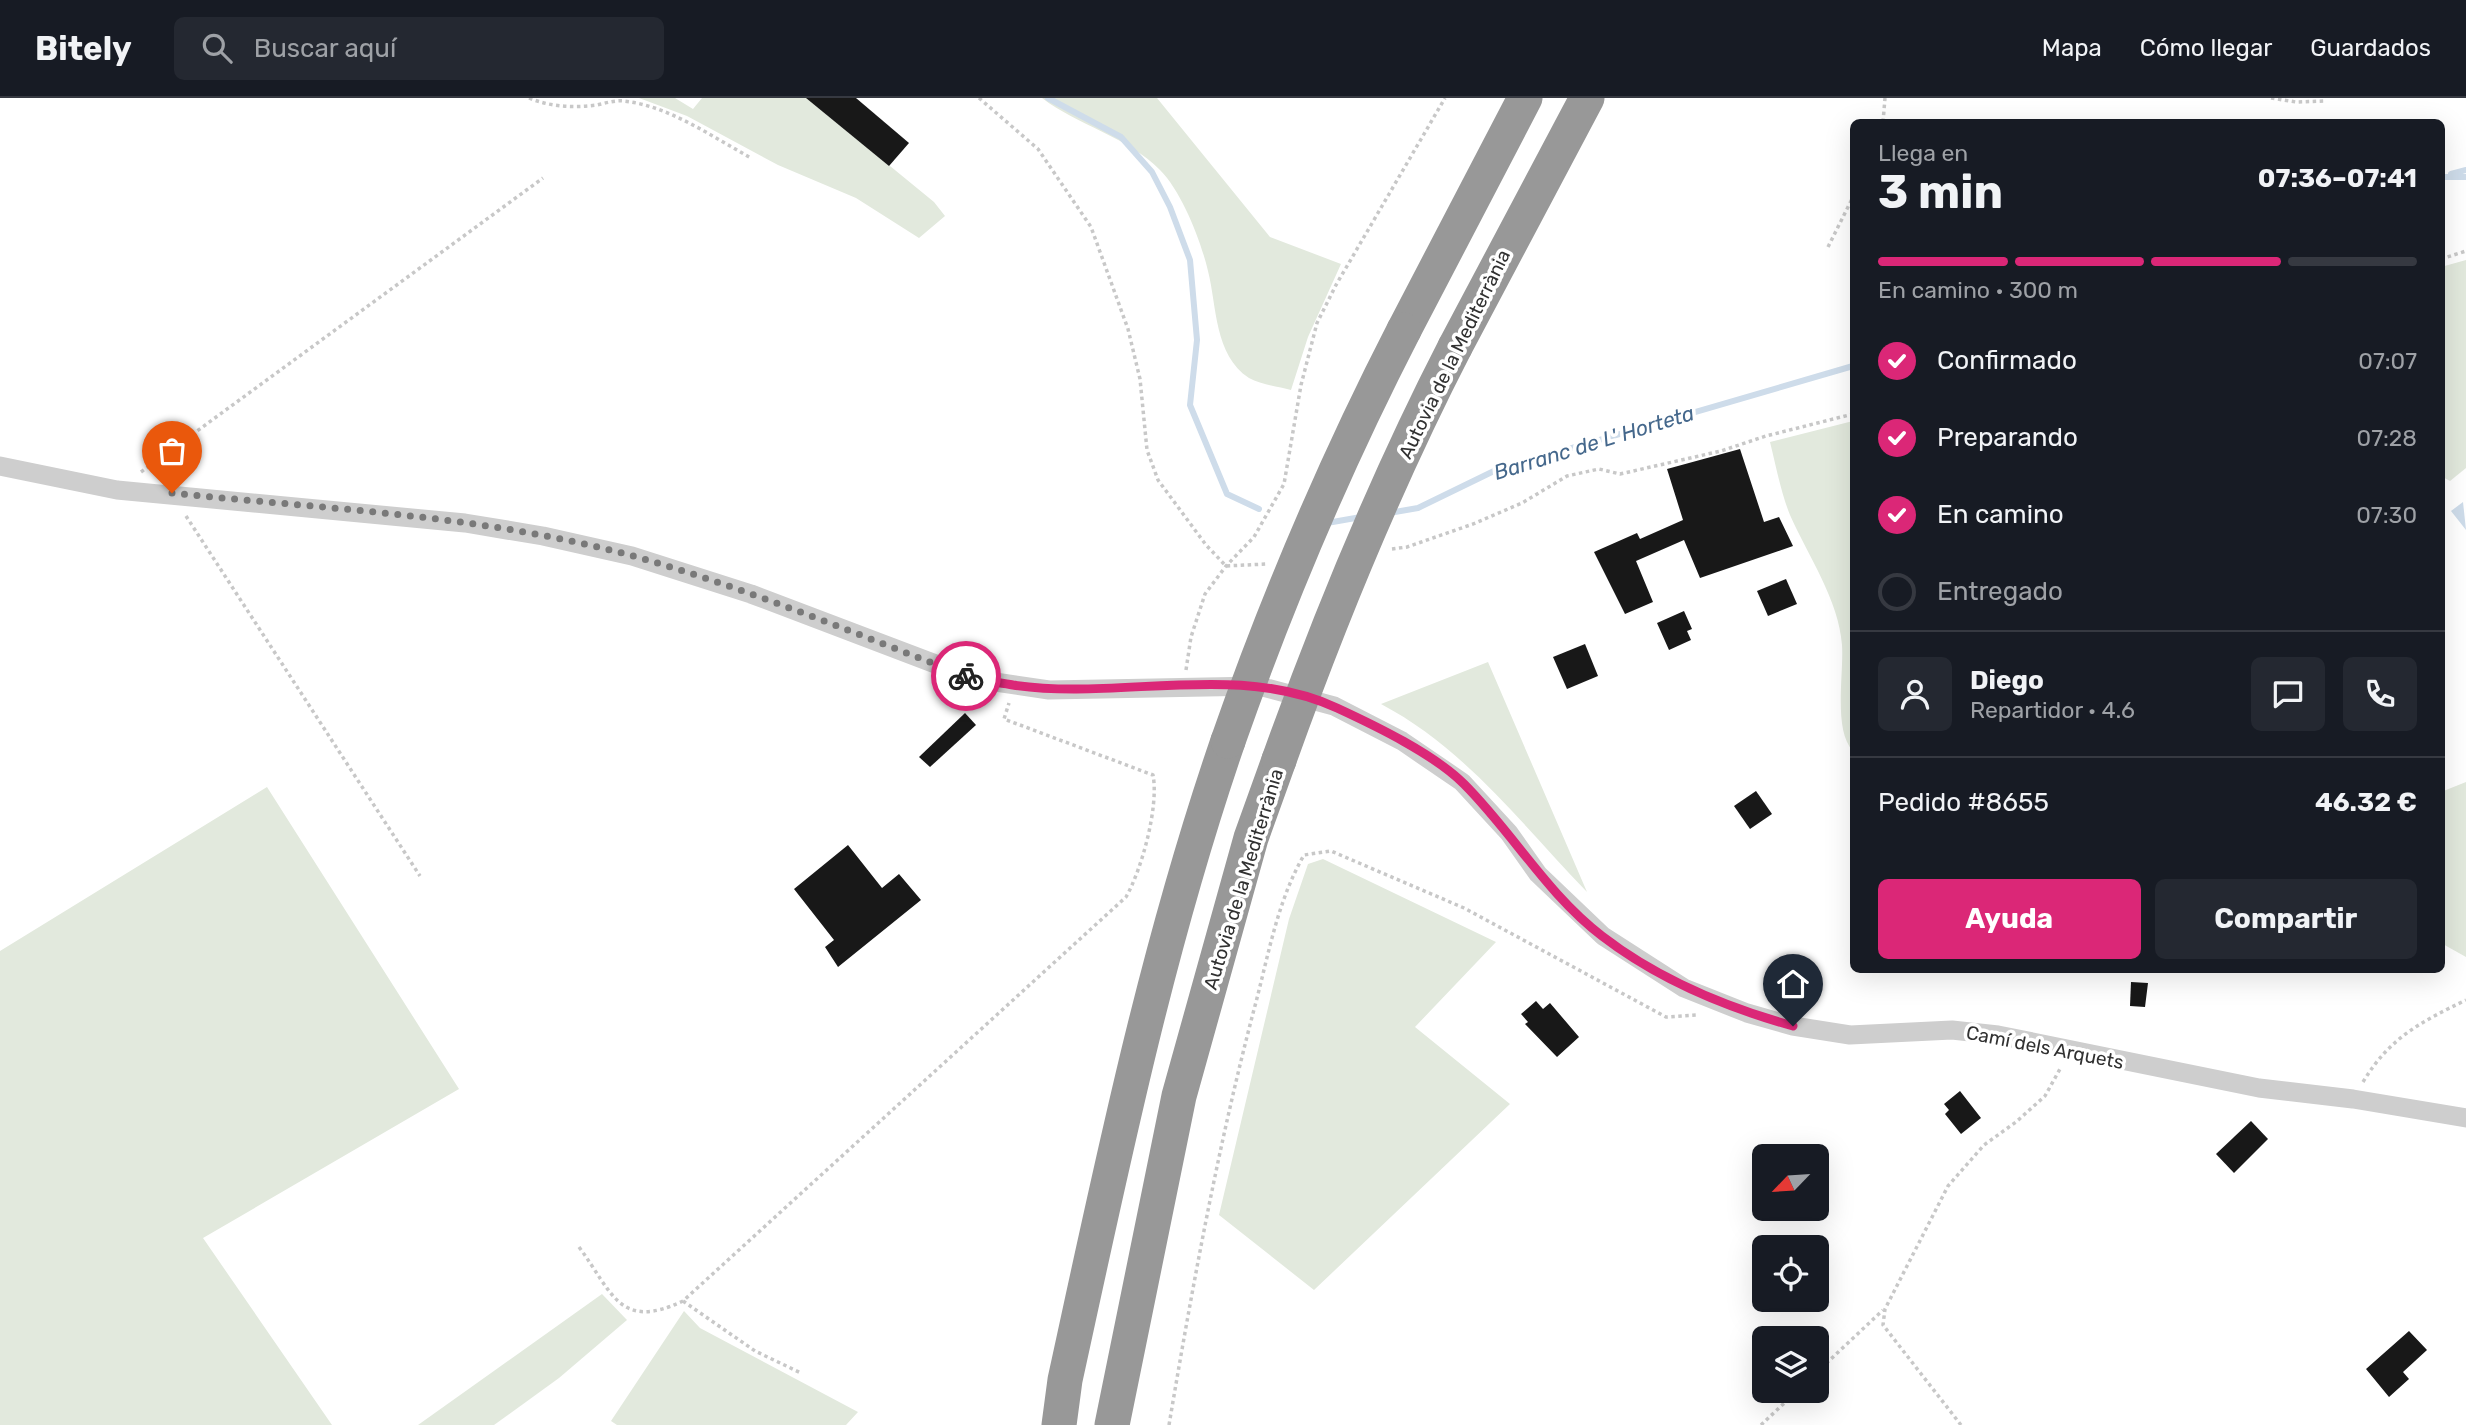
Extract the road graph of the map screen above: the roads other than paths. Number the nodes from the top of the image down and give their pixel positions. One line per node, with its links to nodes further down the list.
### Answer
1 (1525, 98): 5 (highway, bridge)
2 (1587, 98): 6 (highway, Autovia de la Mediterrània, bridge)
3 (0, 466): 4 (street, Camí dels Arquets)
4 (2466, 1118)
5 (1059, 1425)
6 (1112, 1425)

